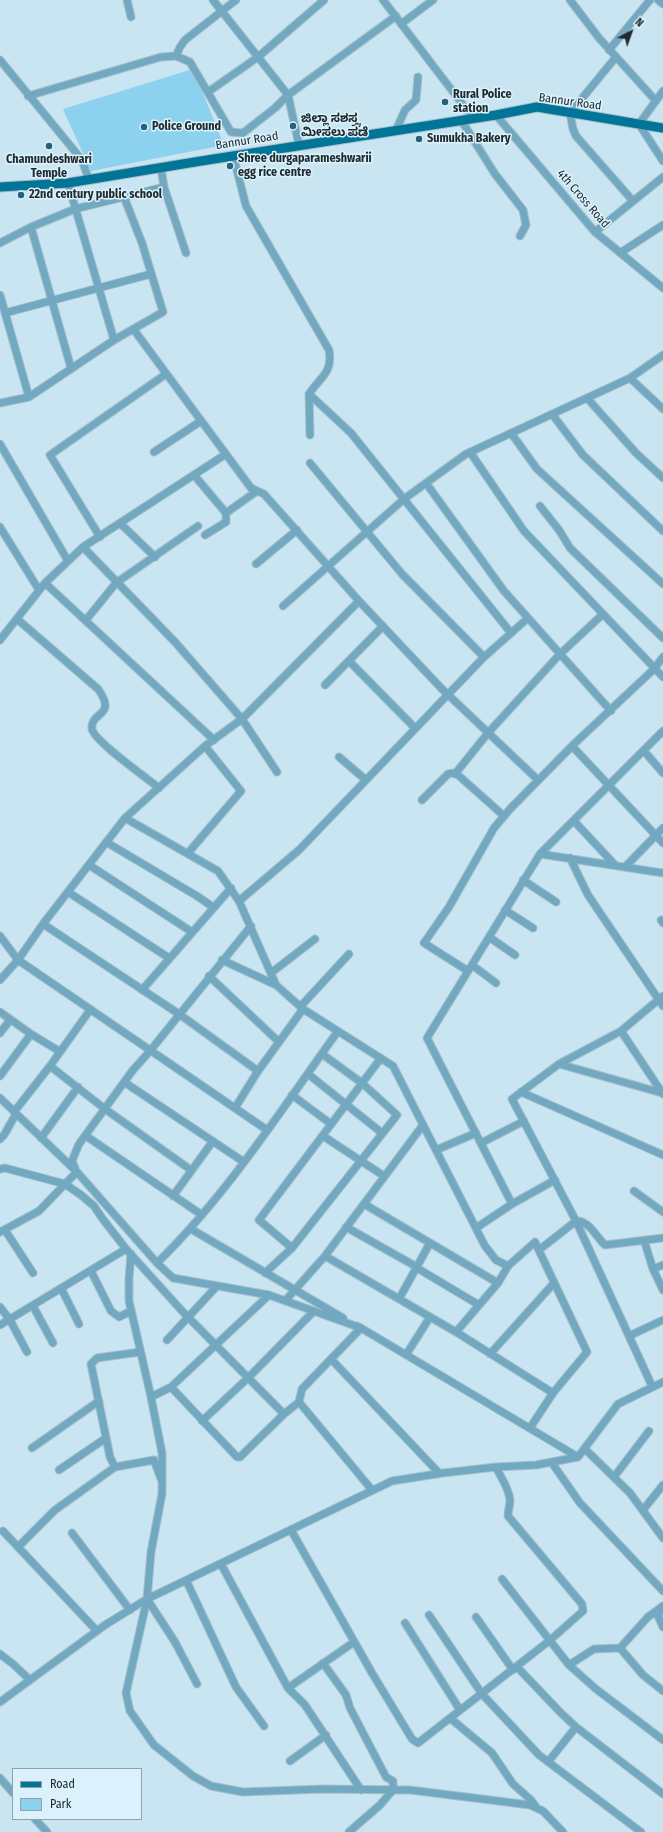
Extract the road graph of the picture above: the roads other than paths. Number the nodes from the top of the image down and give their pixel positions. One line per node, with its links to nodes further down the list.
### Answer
1 (127, 0): 13 (street)
2 (213, 0): 11 (street)
3 (236, 0): 11 (street)
4 (324, 0): 17 (street)
5 (383, 0): 12 (street)
6 (433, 0): 14 (street)
7 (570, 0): 15 (street)
8 (650, 0): 15 (street)
9 (658, 0): 10 (street)
10 (663, 4)
11 (222, 12): 16 (street); 17 (street)
12 (396, 16): 14 (street); 23 (street)
13 (131, 17)
14 (401, 24): 28 (street)
15 (609, 50): 18 (street)
16 (176, 56): 22 (street); 24 (street)
17 (258, 56): 22 (street); 23 (street)
18 (616, 57): 25 (street); 26 (street)
19 (0, 60): 24 (street)
20 (418, 77): 32 (street)
21 (663, 91): 25 (street)
22 (208, 92): 23 (street)
23 (288, 95): 33 (street)
24 (28, 96): 38 (street)
25 (656, 100): 30 (street)
26 (570, 113): 27 (main road, Bannur Road); 30 (main road, Bannur Road); 43 (street)
27 (496, 115): 28 (main road, Bannur Road); 47 (street, 4th Cross Road)
28 (473, 118): 29 (main road, Bannur Road)
29 (461, 120): 32 (main road, Bannur Road); 48 (street)
30 (638, 124): 31 (main road, Bannur Road); 35 (street)
31 (663, 128)
32 (396, 130): 33 (main road, Bannur Road)
33 (299, 145): 34 (main road, Bannur Road)
34 (233, 156): 36 (main road, Bannur Road); 64 (street)
35 (663, 161)
36 (161, 168): 38 (main road, Bannur Road); 41 (street)
37 (663, 177): 43 (street)
38 (89, 180): 39 (main road, Bannur Road)
39 (68, 183): 40 (main road, Bannur Road); 44 (street)
40 (0, 187)
41 (164, 187): 42 (street); 50 (street)
42 (124, 197): 44 (street); 52 (street)
43 (632, 201): 47 (street)
44 (75, 209): 46 (street); 53 (street)
45 (663, 225): 51 (street)
46 (31, 227): 49 (street); 56 (street)
47 (594, 232): 51 (street, 4th Cross Road)
48 (520, 236)
49 (0, 243)
50 (186, 253)
51 (620, 253): 54 (street, 4th Cross Road)
52 (152, 274): 53 (street); 58 (street)
53 (99, 287): 56 (street); 59 (street)
54 (663, 288)
55 (0, 295): 57 (street)
56 (52, 300): 57 (street); 61 (street)
57 (5, 313): 65 (street)
58 (134, 330): 59 (street); 62 (street)
59 (114, 340): 61 (street)
60 (663, 355): 63 (street)
61 (71, 368): 65 (street)
62 (166, 374): 70 (street); 92 (street)
63 (630, 378): 66 (street); 68 (street)
64 (309, 394): 72 (street); 82 (street)
65 (29, 397): 67 (street)
66 (587, 398): 69 (street); 79 (street)
67 (0, 402)
68 (663, 409)
69 (552, 414): 71 (street); 89 (street)
70 (201, 420): 74 (street); 76 (street)
71 (511, 433): 75 (street); 100 (street)
72 (310, 435)
73 (0, 444): 95 (street)
74 (154, 452)
75 (470, 452): 80 (street); 104 (street)
76 (226, 454): 78 (street); 81 (street)
77 (310, 463): 88 (street)
78 (194, 474): 84 (street); 85 (street)
79 (663, 478)
80 (426, 483): 82 (street); 105 (street)
81 (258, 491): 84 (street); 87 (street)
82 (404, 499): 88 (street); 109 (street)
83 (540, 506): 110 (street)
84 (226, 513): 91 (street)
85 (122, 524): 92 (street); 94 (street)
86 (198, 526): 94 (street)
87 (297, 530): 96 (street); 97 (street)
88 (367, 531): 97 (street); 113 (street)
89 (663, 531)
90 (1, 532): 101 (street)
91 (205, 535)
92 (100, 537): 93 (street)
93 (83, 547): 95 (street); 99 (street)
94 (155, 557): 99 (street)
95 (68, 560): 98 (street)
96 (256, 564)
97 (328, 566): 102 (street); 103 (street)
98 (45, 583): 101 (street); 107 (street)
99 (116, 583): 107 (street); 121 (street)
100 (663, 584)
101 (39, 590): 106 (street)
102 (359, 601): 108 (street); 121 (street)
103 (282, 606)
104 (602, 614): 112 (street); 116 (street)
105 (528, 618): 109 (street); 112 (street)
106 (17, 619): 111 (street); 136 (street)
107 (86, 620): 125 (street)
108 (383, 626): 115 (street); 119 (street)
109 (511, 633): 113 (street)
110 (663, 638)
111 (0, 640)
112 (560, 654): 120 (street); 124 (street)
113 (484, 657): 119 (street)
114 (663, 657): 116 (street)
115 (349, 661): 118 (street); 122 (street)
116 (654, 669): 117 (street); 120 (street)
117 (663, 677)
118 (325, 685)
119 (448, 694): 122 (street); 124 (street)
120 (611, 711): 127 (street)
121 (242, 719): 125 (street); 130 (street)
122 (415, 728): 133 (street)
123 (663, 731): 128 (street)
124 (488, 733): 132 (street); 134 (street)
125 (214, 740): 126 (street)
126 (205, 746): 136 (street); 145 (street)
127 (572, 746): 134 (street); 135 (street)
128 (644, 751): 131 (street); 135 (street)
129 (339, 757): 133 (street)
130 (277, 772)
131 (663, 773)
132 (455, 774): 137 (street); 138 (street)
133 (366, 780): 155 (street)
134 (538, 780): 138 (street)
135 (608, 786): 140 (street); 142 (street)
136 (159, 788): 139 (street)
137 (422, 800)
138 (504, 816): 171 (street)
139 (125, 818): 143 (street); 145 (street)
140 (574, 821): 146 (street); 149 (street)
141 (663, 828): 142 (street)
142 (656, 836): 144 (street); 150 (street)
143 (106, 842): 148 (street); 157 (street)
144 (663, 843)
145 (188, 853): 153 (street)
146 (540, 854): 147 (street); 152 (street)
147 (570, 858): 149 (street); 178 (street)
148 (89, 865): 154 (street); 162 (street)
149 (615, 865): 150 (street)
150 (625, 867): 151 (street)
151 (663, 873)
152 (523, 880): 156 (street); 158 (street)
153 (231, 888): 155 (street); 157 (street)
154 (68, 892): 159 (street); 168 (street)
155 (239, 901): 160 (street)
156 (556, 902)
157 (213, 908): 162 (street)
158 (505, 910): 161 (street); 164 (street)
159 (42, 924): 169 (street); 177 (street)
160 (251, 926): 170 (street); 172 (street)
161 (533, 928)
162 (192, 932): 168 (street)
163 (0, 936): 169 (street)
164 (489, 937): 167 (street); 171 (street)
165 (315, 939): 172 (street)
166 (349, 954): 179 (street)
167 (515, 955)
168 (169, 958): 177 (street)
169 (18, 960): 174 (street); 180 (street)
170 (222, 960): 173 (street); 176 (street)
171 (470, 968): 175 (street); 214 (street)
172 (271, 973): 176 (street)
173 (208, 976): 182 (street); 188 (street)
174 (0, 980)
175 (496, 983)
176 (276, 985): 179 (street)
177 (142, 990): 182 (street)
178 (662, 1000): 185 (street)
179 (302, 1008): 184 (street); 188 (street)
180 (90, 1010): 189 (street); 190 (street)
181 (0, 1012): 183 (street)
182 (179, 1014): 190 (street); 195 (street)
183 (10, 1020): 186 (street); 187 (street)
184 (338, 1031): 191 (street); 192 (street)
185 (621, 1031): 193 (street); 202 (street)
186 (0, 1033)
187 (31, 1034): 189 (street); 197 (street)
188 (279, 1042): 195 (street)
189 (59, 1051): 194 (street)
190 (150, 1051): 198 (street); 206 (street)
191 (322, 1054): 196 (street); 199 (street)
192 (381, 1058): 199 (street); 211 (street)
193 (559, 1064): 201 (street); 202 (street)
194 (50, 1066): 200 (street); 208 (street)
195 (258, 1071): 206 (street)
196 (308, 1074): 203 (street); 205 (street)
197 (0, 1076)
198 (124, 1082): 207 (street); 219 (street)
199 (362, 1083): 205 (street); 213 (street)
200 (78, 1087): 207 (street); 217 (street)
201 (522, 1092): 209 (street); 222 (street)
202 (663, 1094)
203 (292, 1095): 210 (street); 212 (street)
204 (0, 1098): 208 (street)
205 (347, 1103): 210 (street); 213 (street)
206 (235, 1108): 212 (street)
207 (105, 1109): 215 (street); 226 (street)
208 (15, 1113): 217 (street); 218 (street)
209 (524, 1121): 220 (street); 229 (street)
210 (331, 1124): 216 (street)
211 (423, 1125): 221 (street); 228 (street)
212 (267, 1130): 224 (street)
213 (382, 1133): 223 (street)
214 (476, 1133): 220 (street); 221 (street)
215 (86, 1136): 227 (street); 232 (street)
216 (322, 1136): 223 (street); 245 (street)
217 (41, 1138): 227 (street)
218 (0, 1139)
219 (213, 1141): 224 (street); 226 (street)
220 (481, 1144): 234 (street)
221 (436, 1150): 240 (street)
222 (663, 1155)
223 (361, 1161): 228 (street); 245 (street)
224 (244, 1162): 236 (street)
225 (0, 1168): 230 (street)
226 (191, 1170): 232 (street)
227 (77, 1172): 230 (street); 249 (street)
228 (384, 1176): 233 (street)
229 (555, 1180): 234 (street); 237 (street)
230 (65, 1184): 241 (street); 247 (street)
231 (634, 1191): 235 (street)
232 (173, 1196): 236 (street)
233 (364, 1204): 239 (street); 244 (street)
234 (512, 1204): 240 (street)
235 (663, 1212)
236 (202, 1215): 238 (street)
237 (576, 1221): 243 (street); 246 (street); 279 (street)
238 (191, 1228): 249 (street); 256 (street)
239 (346, 1228): 248 (street); 252 (street)
240 (476, 1228): 251 (street)
241 (3, 1231): 255 (street)
242 (663, 1238): 243 (street)
243 (644, 1240): 253 (street)
244 (430, 1243): 252 (street); 257 (street)
245 (292, 1248): 256 (street)
246 (539, 1250): 251 (street); 258 (street)
247 (129, 1251): 254 (street); 269 (street); 272 (street)
248 (325, 1256): 261 (street); 264 (street)
249 (158, 1263): 259 (street)
250 (663, 1264): 253 (street)
251 (508, 1266): 257 (street)
252 (417, 1267): 264 (street); 266 (street)
253 (653, 1269): 262 (street)
254 (91, 1271): 260 (street); 269 (street)
255 (33, 1273)
256 (265, 1273): 261 (street)
257 (498, 1283): 266 (street)
258 (554, 1283): 285 (street); 292 (street)
259 (217, 1286): 263 (street); 272 (street)
260 (61, 1288): 267 (street); 275 (street)
261 (294, 1290): 265 (street); 277 (street)
262 (663, 1290)
263 (269, 1295): 265 (street); 282 (street)
264 (399, 1299): 271 (street)
265 (285, 1301): 270 (street)
266 (479, 1305): 278 (street)
267 (33, 1306): 273 (street); 281 (street)
268 (0, 1307): 273 (street)
269 (131, 1311): 284 (street)
270 (314, 1311): 277 (street); 288 (street)
271 (430, 1317): 278 (street); 286 (street)
272 (188, 1318): 280 (street); 282 (street)
273 (10, 1320): 276 (street); 283 (street)
274 (663, 1320): 279 (street)
275 (79, 1324)
276 (0, 1325)
277 (361, 1328): 286 (street); 287 (street)
278 (456, 1332): 285 (street)
279 (629, 1336): 290 (street)
280 (167, 1340)
281 (53, 1344)
282 (216, 1346): 288 (street); 291 (street)
283 (27, 1352)
284 (140, 1352): 293 (street); 294 (street)
285 (490, 1354): 292 (street)
286 (406, 1355): 298 (street)
287 (331, 1359): 295 (street); 308 (street)
288 (248, 1378): 296 (street); 297 (street)
289 (663, 1382): 290 (street)
290 (652, 1386): 302 (street)
291 (171, 1387): 293 (street); 297 (street)
292 (554, 1393): 298 (street)
293 (151, 1397): 310 (street)
294 (99, 1401): 300 (street); 301 (street)
295 (299, 1402): 296 (street); 312 (street)
296 (284, 1414): 297 (street)
297 (202, 1421)
298 (530, 1428): 303 (street)
299 (649, 1431): 309 (street)
300 (106, 1438): 305 (street); 307 (street)
301 (32, 1448)
302 (585, 1449): 303 (street); 309 (street)
303 (578, 1457): 304 (street)
304 (552, 1463): 306 (street); 322 (street)
305 (115, 1466): 310 (street); 318 (street)
306 (496, 1467): 308 (street); 330 (street)
307 (59, 1470)
308 (439, 1473): 312 (street)
309 (614, 1477): 313 (street)
310 (163, 1483): 323 (street)
311 (663, 1485): 313 (street)
312 (372, 1490): 315 (street)
313 (643, 1510): 317 (street)
314 (3, 1530): 318 (street)
315 (291, 1530): 319 (street); 331 (street)
316 (72, 1533): 324 (street)
317 (663, 1538)
318 (18, 1547): 329 (street)
319 (221, 1564): 321 (street); 339 (street)
320 (502, 1579): 330 (street)
321 (186, 1580): 323 (street); 345 (street)
322 (663, 1591)
323 (147, 1599): 324 (street); 338 (street); 352 (street)
324 (130, 1610): 329 (street)
325 (429, 1615): 341 (street)
326 (476, 1617): 336 (street)
327 (405, 1623): 343 (street)
328 (663, 1627): 332 (street)
329 (96, 1631): 337 (street)
330 (549, 1641): 335 (street); 336 (street)
331 (354, 1642): 334 (street); 344 (street)
332 (620, 1648): 335 (street); 340 (street)
333 (0, 1654): 337 (street)
334 (323, 1663): 339 (street); 353 (street)
335 (569, 1665): 348 (street)
336 (515, 1668): 341 (street); 346 (street)
337 (30, 1680): 342 (street)
338 (197, 1684)
339 (288, 1688): 347 (street)
340 (663, 1691)
341 (482, 1694): 343 (street); 350 (street)
342 (0, 1702)
343 (460, 1710): 344 (street)
344 (450, 1718): 356 (street)
345 (264, 1726)
346 (576, 1727): 350 (street); 355 (street)
347 (326, 1736): 349 (street); 352 (street)
348 (663, 1740)
349 (290, 1761)
350 (548, 1762): 361 (street)
351 (0, 1778): 354 (street)
352 (361, 1790): 353 (street)
353 (393, 1790): 356 (street); 359 (street)
354 (12, 1792)
355 (663, 1794)
356 (536, 1808): 360 (street)
357 (36, 1820): 358 (street)
358 (47, 1832)
359 (349, 1832)
360 (563, 1832)
361 (641, 1832)

